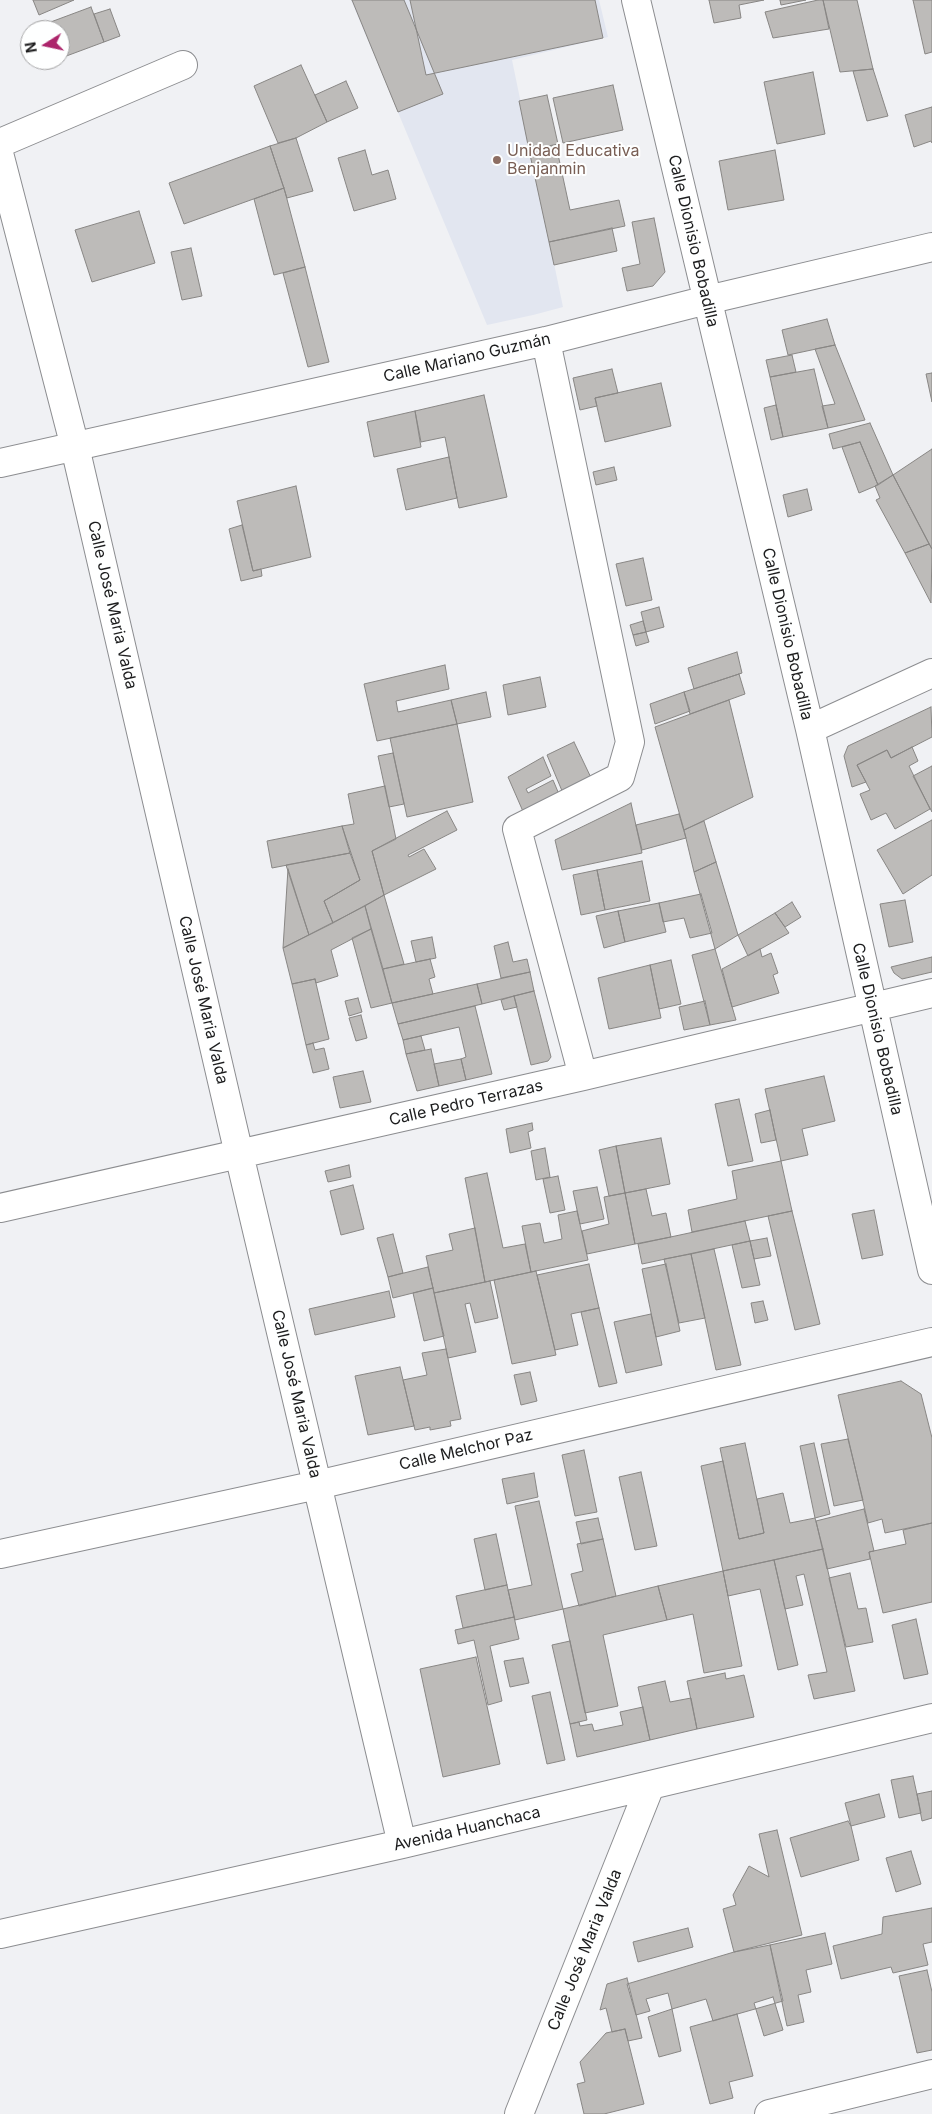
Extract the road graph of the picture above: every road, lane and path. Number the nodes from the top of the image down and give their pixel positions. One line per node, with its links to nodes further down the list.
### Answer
1 (636, 0): 6 (street, Calle Dionisio Bobadilla)
2 (183, 65): 3 (street)
3 (0, 143)
4 (0, 157): 8 (street, Calle José Maria Valda)
5 (932, 247): 6 (street, Calle Mariano Guzmán)
6 (707, 300): 7 (street, Calle Mariano Guzmán); 11 (street, Calle Dionisio Bobadilla)
7 (546, 341): 8 (street, Calle Mariano Guzmán); 14 (street)
8 (75, 447): 9 (street, Calle Mariano Guzmán); 15 (street, Calle José Maria Valda)
9 (0, 463)
10 (932, 673): 11 (street)
11 (810, 729): 13 (street, Calle Dionisio Bobadilla)
12 (932, 993): 13 (street, Calle Pedro Terrazas)
13 (872, 1006): 14 (street, Calle Pedro Terrazas); 17 (street, Calle Dionisio Bobadilla)
14 (583, 1076): 15 (street, Calle Pedro Terrazas)
15 (239, 1154): 16 (street, Calle Pedro Terrazas); 19 (street, Calle José Maria Valda)
16 (0, 1208)
17 (932, 1270)
18 (932, 1342): 19 (street, Calle Melchor Paz)
19 (317, 1485): 20 (street, Calle Melchor Paz); 23 (street, Calle José Maria Valda)
20 (0, 1554)
21 (932, 1718): 22 (street, Avenida Huanchaca)
22 (650, 1786): 23 (street, Avenida Huanchaca); 26 (street, Calle José Maria Valda)
23 (402, 1844): 24 (street, Avenida Huanchaca)
24 (0, 1934)
25 (932, 2074): 27 (street)
26 (519, 2114)
27 (769, 2114)

